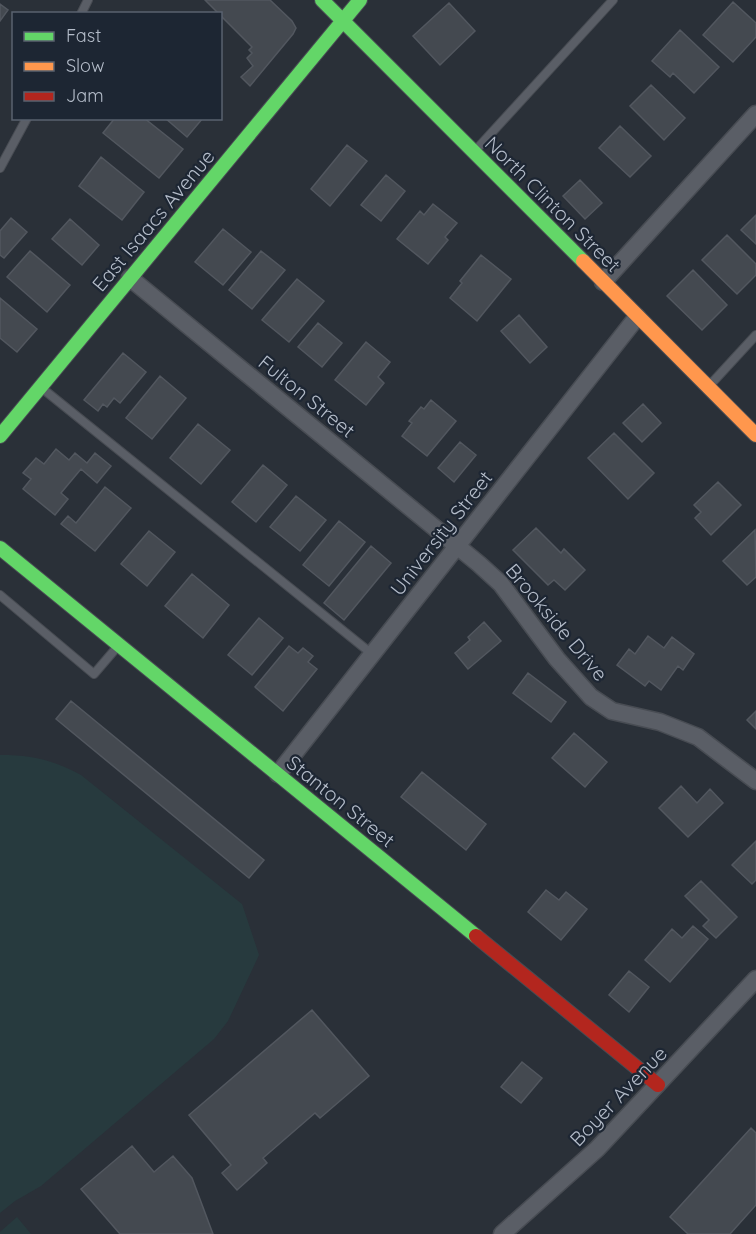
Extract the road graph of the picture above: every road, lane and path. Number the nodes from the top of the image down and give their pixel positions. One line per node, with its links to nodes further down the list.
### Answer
1 (322, 0): 4 (street, North Clinton Street)
2 (360, 0): 4 (street, East Isaacs Avenue)
3 (614, 0): 7 (lane)
4 (343, 21): 7 (street, North Clinton Street); 9 (street, East Isaacs Avenue)
5 (756, 114): 10 (street)
6 (26, 120): 8 (lane)
7 (474, 152): 10 (street, North Clinton Street)
8 (0, 168)
9 (130, 278): 13 (street, East Isaacs Avenue); 17 (street, Fulton Street)
10 (603, 282): 11 (street, North Clinton Street)
11 (637, 317): 14 (street, North Clinton Street); 17 (street, University Street)
12 (756, 335): 14 (lane)
13 (40, 387): 16 (street, East Isaacs Avenue); 21 (lane)
14 (708, 387): 15 (street, North Clinton Street)
15 (756, 435)
16 (0, 436)
17 (457, 547): 21 (street, University Street); 23 (street, Brookside Drive)
18 (0, 548): 20 (street, Stanton Street)
19 (0, 595): 20 (lane)
20 (119, 645): 22 (street, Stanton Street)
21 (372, 654): 22 (street, University Street)
22 (278, 774): 25 (street, Stanton Street)
23 (756, 781)
24 (756, 979): 25 (street, Boyer Avenue)
25 (657, 1085): 26 (street, Boyer Avenue)
26 (502, 1234)

